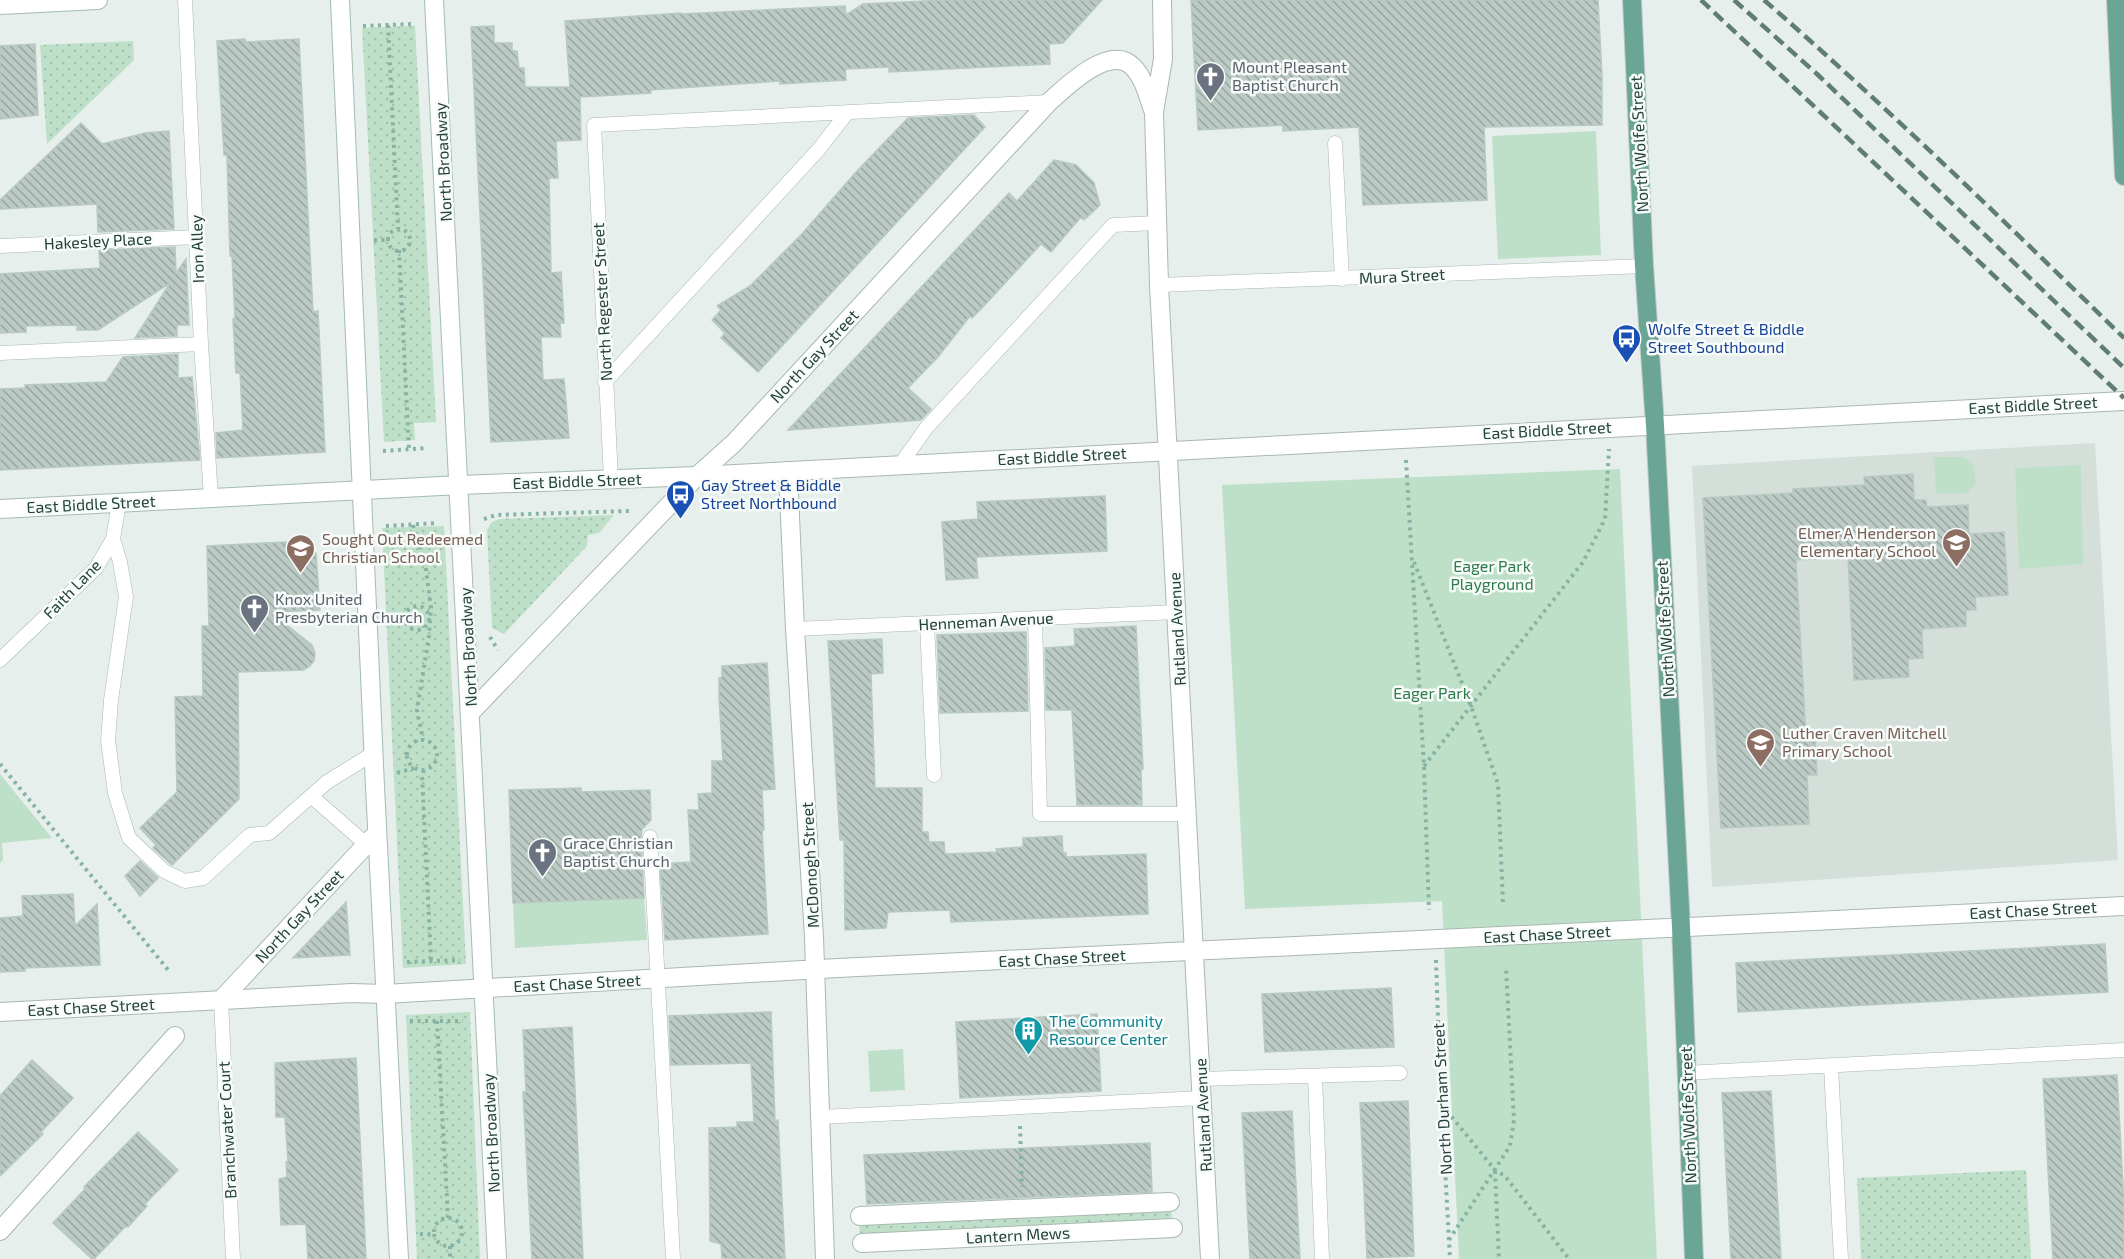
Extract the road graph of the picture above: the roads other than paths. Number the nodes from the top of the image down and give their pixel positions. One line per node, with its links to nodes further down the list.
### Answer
1 (98, 0): 8 (street)
2 (185, 0): 15 (lane, Iron Alley)
3 (340, 0): 31 (street)
4 (434, 0): 30 (street, North Broadway)
5 (1162, 0): 10 (street, Rutland Avenue)
6 (1632, 0): 17 (main road, North Wolfe Street)
7 (2116, 0): 13 (main road)
8 (0, 5)
9 (1049, 102): 10 (street, North Gay Street); 11 (lane); 28 (street, North Gay Street)
10 (1154, 112): 14 (street, Rutland Avenue)
11 (848, 113): 22 (lane); 22 (lane, North Regester Street)
12 (1335, 143): 18 (lane)
13 (2124, 176)
14 (1157, 223): 19 (street, Rutland Avenue); 26 (lane)
15 (197, 237): 16 (lane, Hakesley Place); 20 (lane, Iron Alley)
16 (0, 246)
17 (1644, 266): 18 (lane, Mura Street); 24 (main road, North Wolfe Street)
18 (1342, 279): 19 (lane, Mura Street)
19 (1159, 285): 25 (street, Rutland Avenue)
20 (201, 344): 21 (lane); 32 (lane, Iron Alley)
21 (0, 353)
22 (605, 382): 29 (lane, North Regester Street)
23 (2124, 400): 24 (street, East Biddle Street)
24 (1656, 425): 25 (street, East Biddle Street); 49 (main road, North Wolfe Street)
25 (1168, 450): 26 (street, East Biddle Street); 36 (street, Rutland Avenue)
26 (900, 465): 27 (street, East Biddle Street)
27 (788, 471): 28 (street, East Biddle Street); 39 (street, McDonogh Street)
28 (697, 476): 29 (street, East Biddle Street); 41 (street, North Gay Street)
29 (611, 479): 30 (street, East Biddle Street)
30 (460, 485): 31 (street, East Biddle Street); 41 (street, North Broadway)
31 (362, 490): 32 (street, East Biddle Street); 42 (street)
32 (211, 498): 33 (street, East Biddle Street)
33 (119, 503): 34 (street, East Biddle Street); 35 (lane, Faith Lane)
34 (0, 509)
35 (113, 539): 40 (lane, Faith Lane); 44 (lane)
36 (1176, 612): 37 (lane, Henneman Avenue); 45 (street, Rutland Avenue)
37 (1035, 618): 38 (lane, Henneman Avenue); 45 (lane)
38 (927, 623): 39 (lane, Henneman Avenue); 43 (lane)
39 (795, 629): 51 (street, McDonogh Street)
40 (0, 660)
41 (471, 712): 53 (street, North Broadway)
42 (374, 753): 44 (lane); 47 (street)
43 (934, 775)
44 (311, 796): 47 (lane)
45 (1187, 814): 50 (street, Rutland Avenue)
46 (650, 837): 52 (lane)
47 (372, 838): 54 (street); 55 (street, North Gay Street)
48 (2124, 906): 49 (street, East Chase Street)
49 (1681, 927): 50 (street, East Chase Street); 61 (main road, North Wolfe Street)
50 (1194, 951): 51 (street, East Chase Street); 63 (street, Rutland Avenue)
51 (815, 970): 52 (street, East Chase Street); 65 (street, McDonogh Street)
52 (657, 979): 53 (street, East Chase Street); 74 (lane)
53 (484, 989): 54 (street, East Chase Street); 73 (street, North Broadway)
54 (385, 994): 55 (street, East Chase Street); 72 (street)
55 (221, 1000): 56 (street, East Chase Street); 71 (lane, Branchwater Court)
56 (0, 1012)
57 (174, 1036): 69 (street)
58 (2124, 1050): 59 (lane)
59 (1831, 1065): 61 (lane); 79 (lane)
60 (1400, 1073): 62 (lane)
61 (1685, 1073): 78 (main road, North Wolfe Street)
62 (1315, 1076): 63 (lane); 77 (lane)
63 (1201, 1079): 64 (street, Rutland Avenue)
64 (1202, 1098): 65 (lane); 76 (street, Rutland Avenue)
65 (820, 1117): 75 (street, McDonogh Street)
66 (1170, 1202): 67 (street, Lantern Mews)
67 (860, 1216)
68 (1173, 1228): 70 (street, Lantern Mews)
69 (0, 1231)
70 (862, 1243)
71 (233, 1259)
72 (399, 1259)
73 (497, 1259)
74 (673, 1259)
75 (825, 1259)
76 (1210, 1259)
77 (1322, 1259)
78 (1694, 1259)
79 (1840, 1259)

